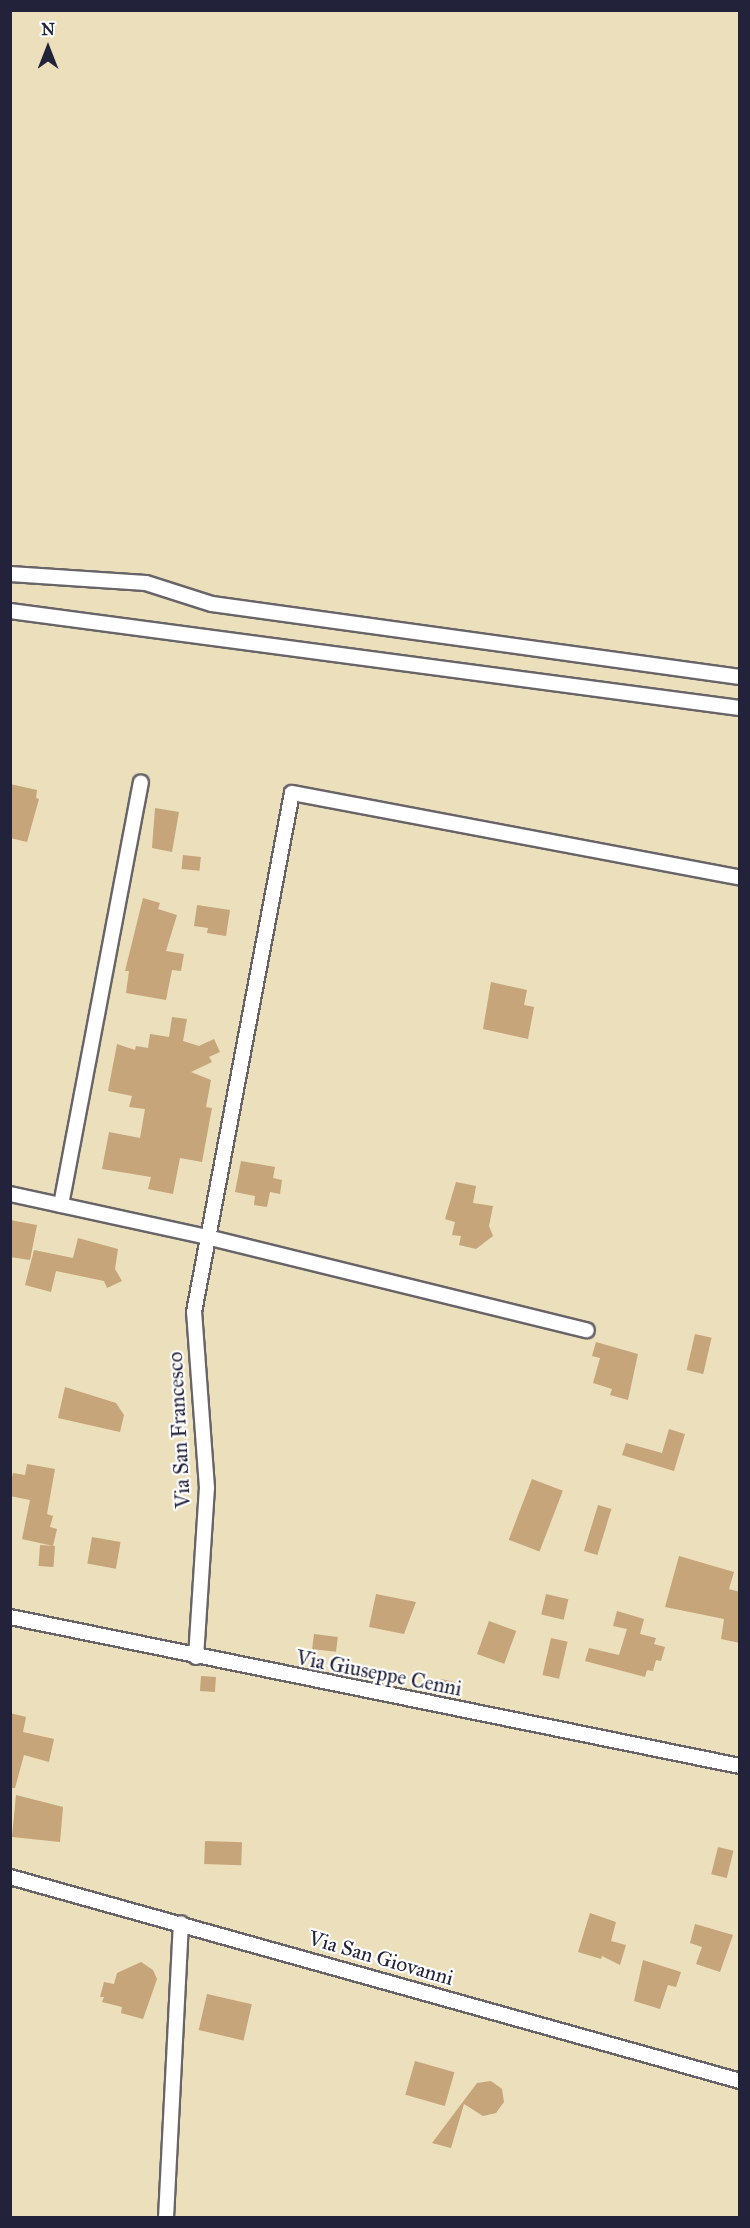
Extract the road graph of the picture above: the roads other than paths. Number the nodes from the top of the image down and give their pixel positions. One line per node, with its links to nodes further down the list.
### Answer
1 (10, 574): 3 (street)
2 (10, 611): 4 (street)
3 (740, 677)
4 (740, 708)
5 (141, 782): 8 (street)
6 (740, 878): 9 (street, Via San Francesco)
7 (10, 1194): 8 (street)
8 (61, 1205): 9 (street)
9 (207, 1237): 10 (street); 12 (street, Via San Francesco)
10 (587, 1330)
11 (10, 1617): 12 (street, Via Giuseppe Cenni)
12 (196, 1658): 13 (street, Via Giuseppe Cenni)
13 (740, 1766)
14 (10, 1877): 15 (street, Via San Giovanni)
15 (182, 1923): 16 (street, Via San Giovanni); 17 (street)
16 (740, 2081)
17 (166, 2217)

